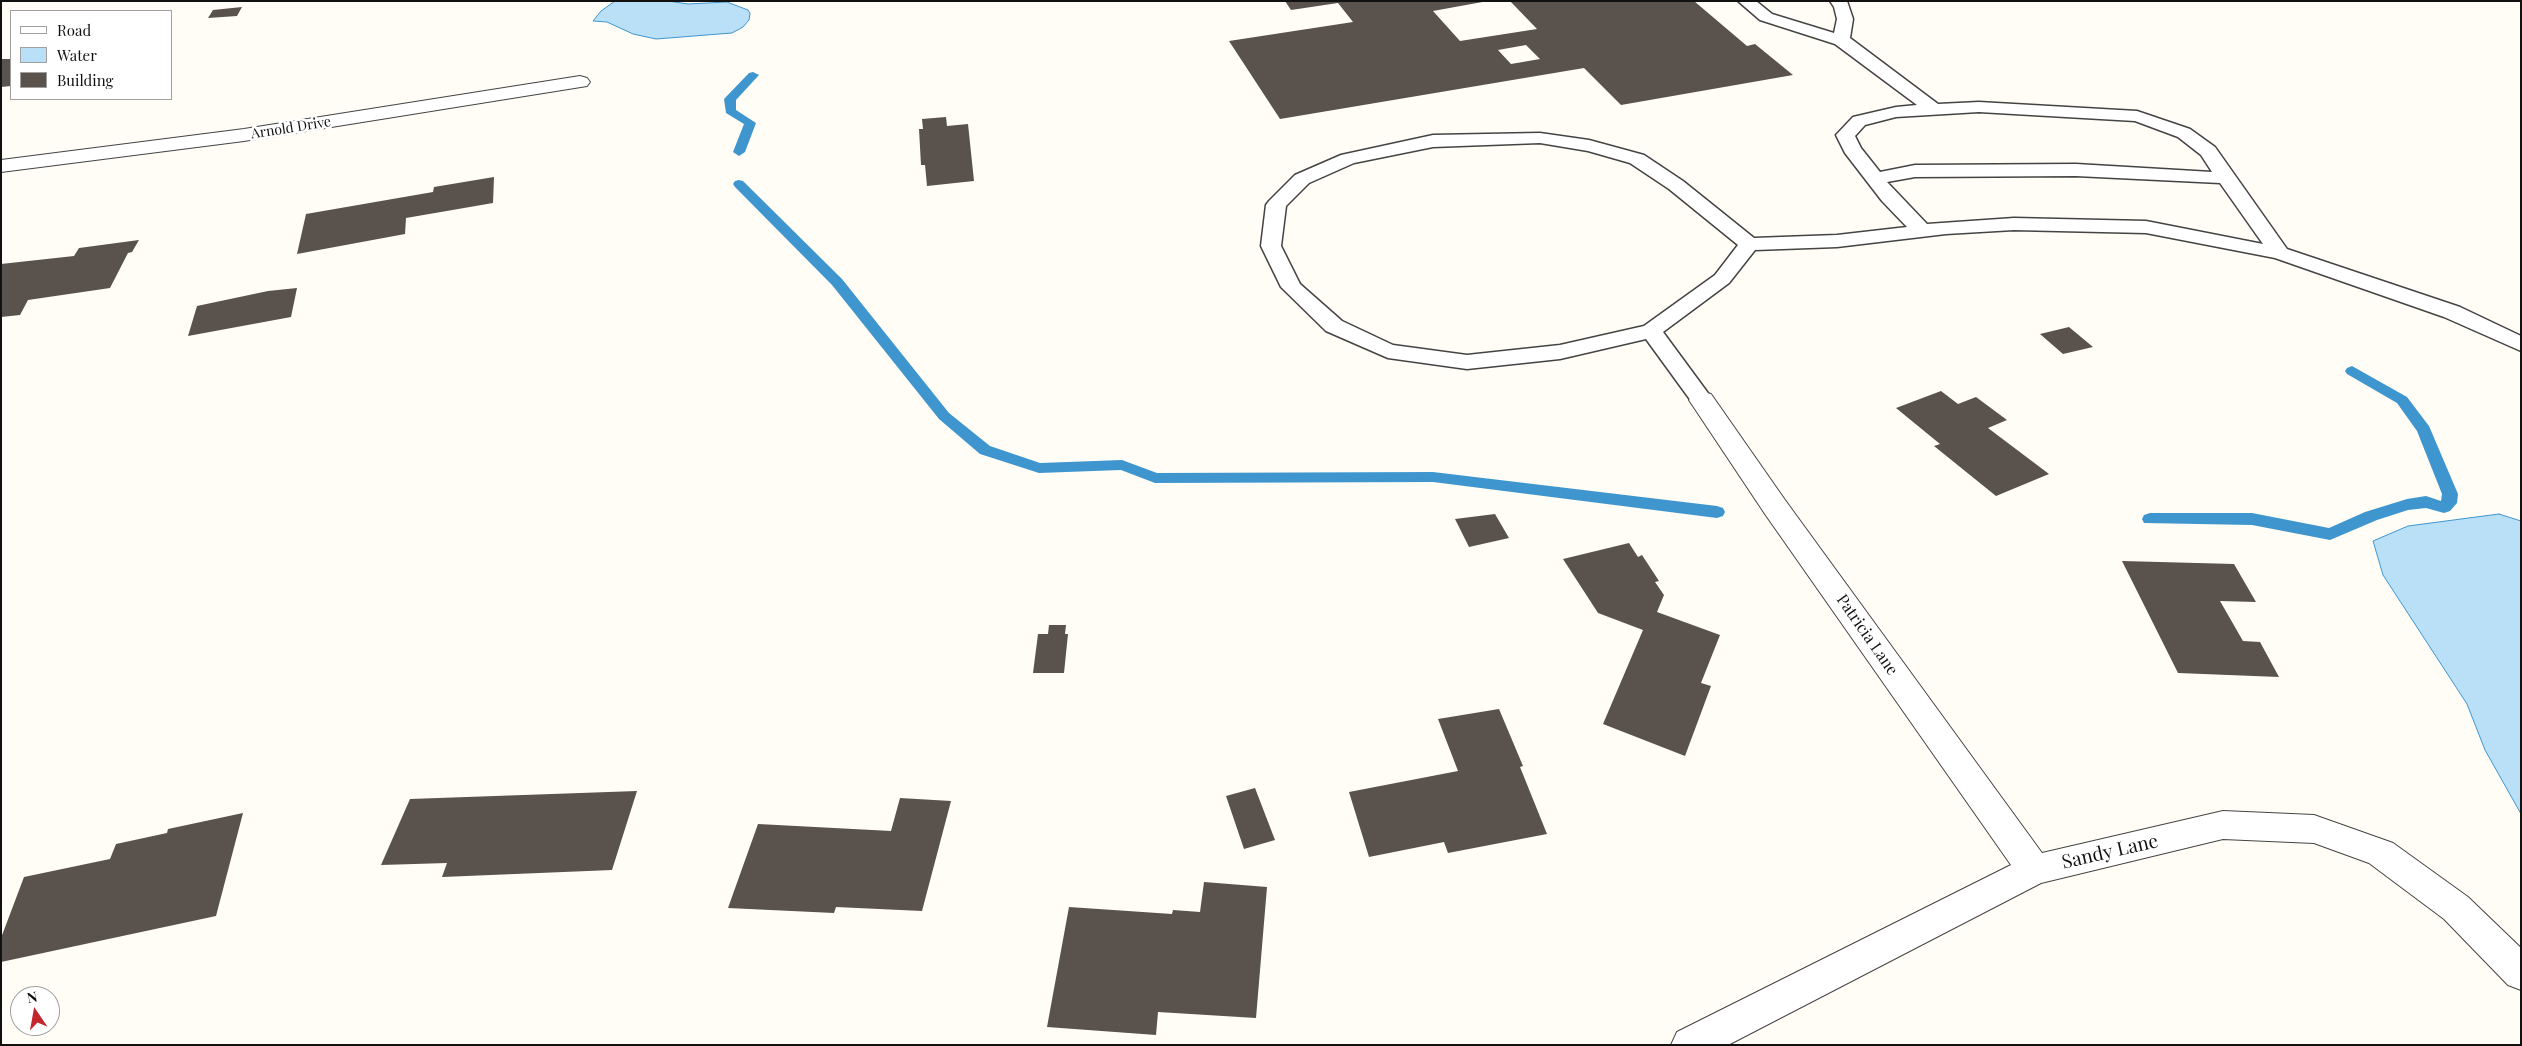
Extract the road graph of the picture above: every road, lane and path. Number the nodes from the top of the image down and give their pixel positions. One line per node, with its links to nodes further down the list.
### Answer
1 (1746, 1): 3 (lane)
2 (1838, 1): 3 (lane)
3 (1841, 40): 5 (lane)
4 (580, 82): 6 (street, Arnold Drive)
5 (1935, 110): 7 (lane); 8 (lane)
6 (1, 166)
7 (2226, 178): 8 (lane); 11 (lane)
8 (1875, 179): 9 (lane)
9 (1923, 231): 10 (lane); 11 (lane)
10 (1749, 244): 12 (lane); 12 (lane)
11 (2280, 253): 13 (lane)
12 (1651, 331): 14 (lane)
13 (2521, 344)
14 (1702, 400): 15 (street, Patricia Lane)
15 (2034, 870): 16 (street, Sandy Lane); 17 (street, Sandy Lane)
16 (2521, 973)
17 (1690, 1045)

